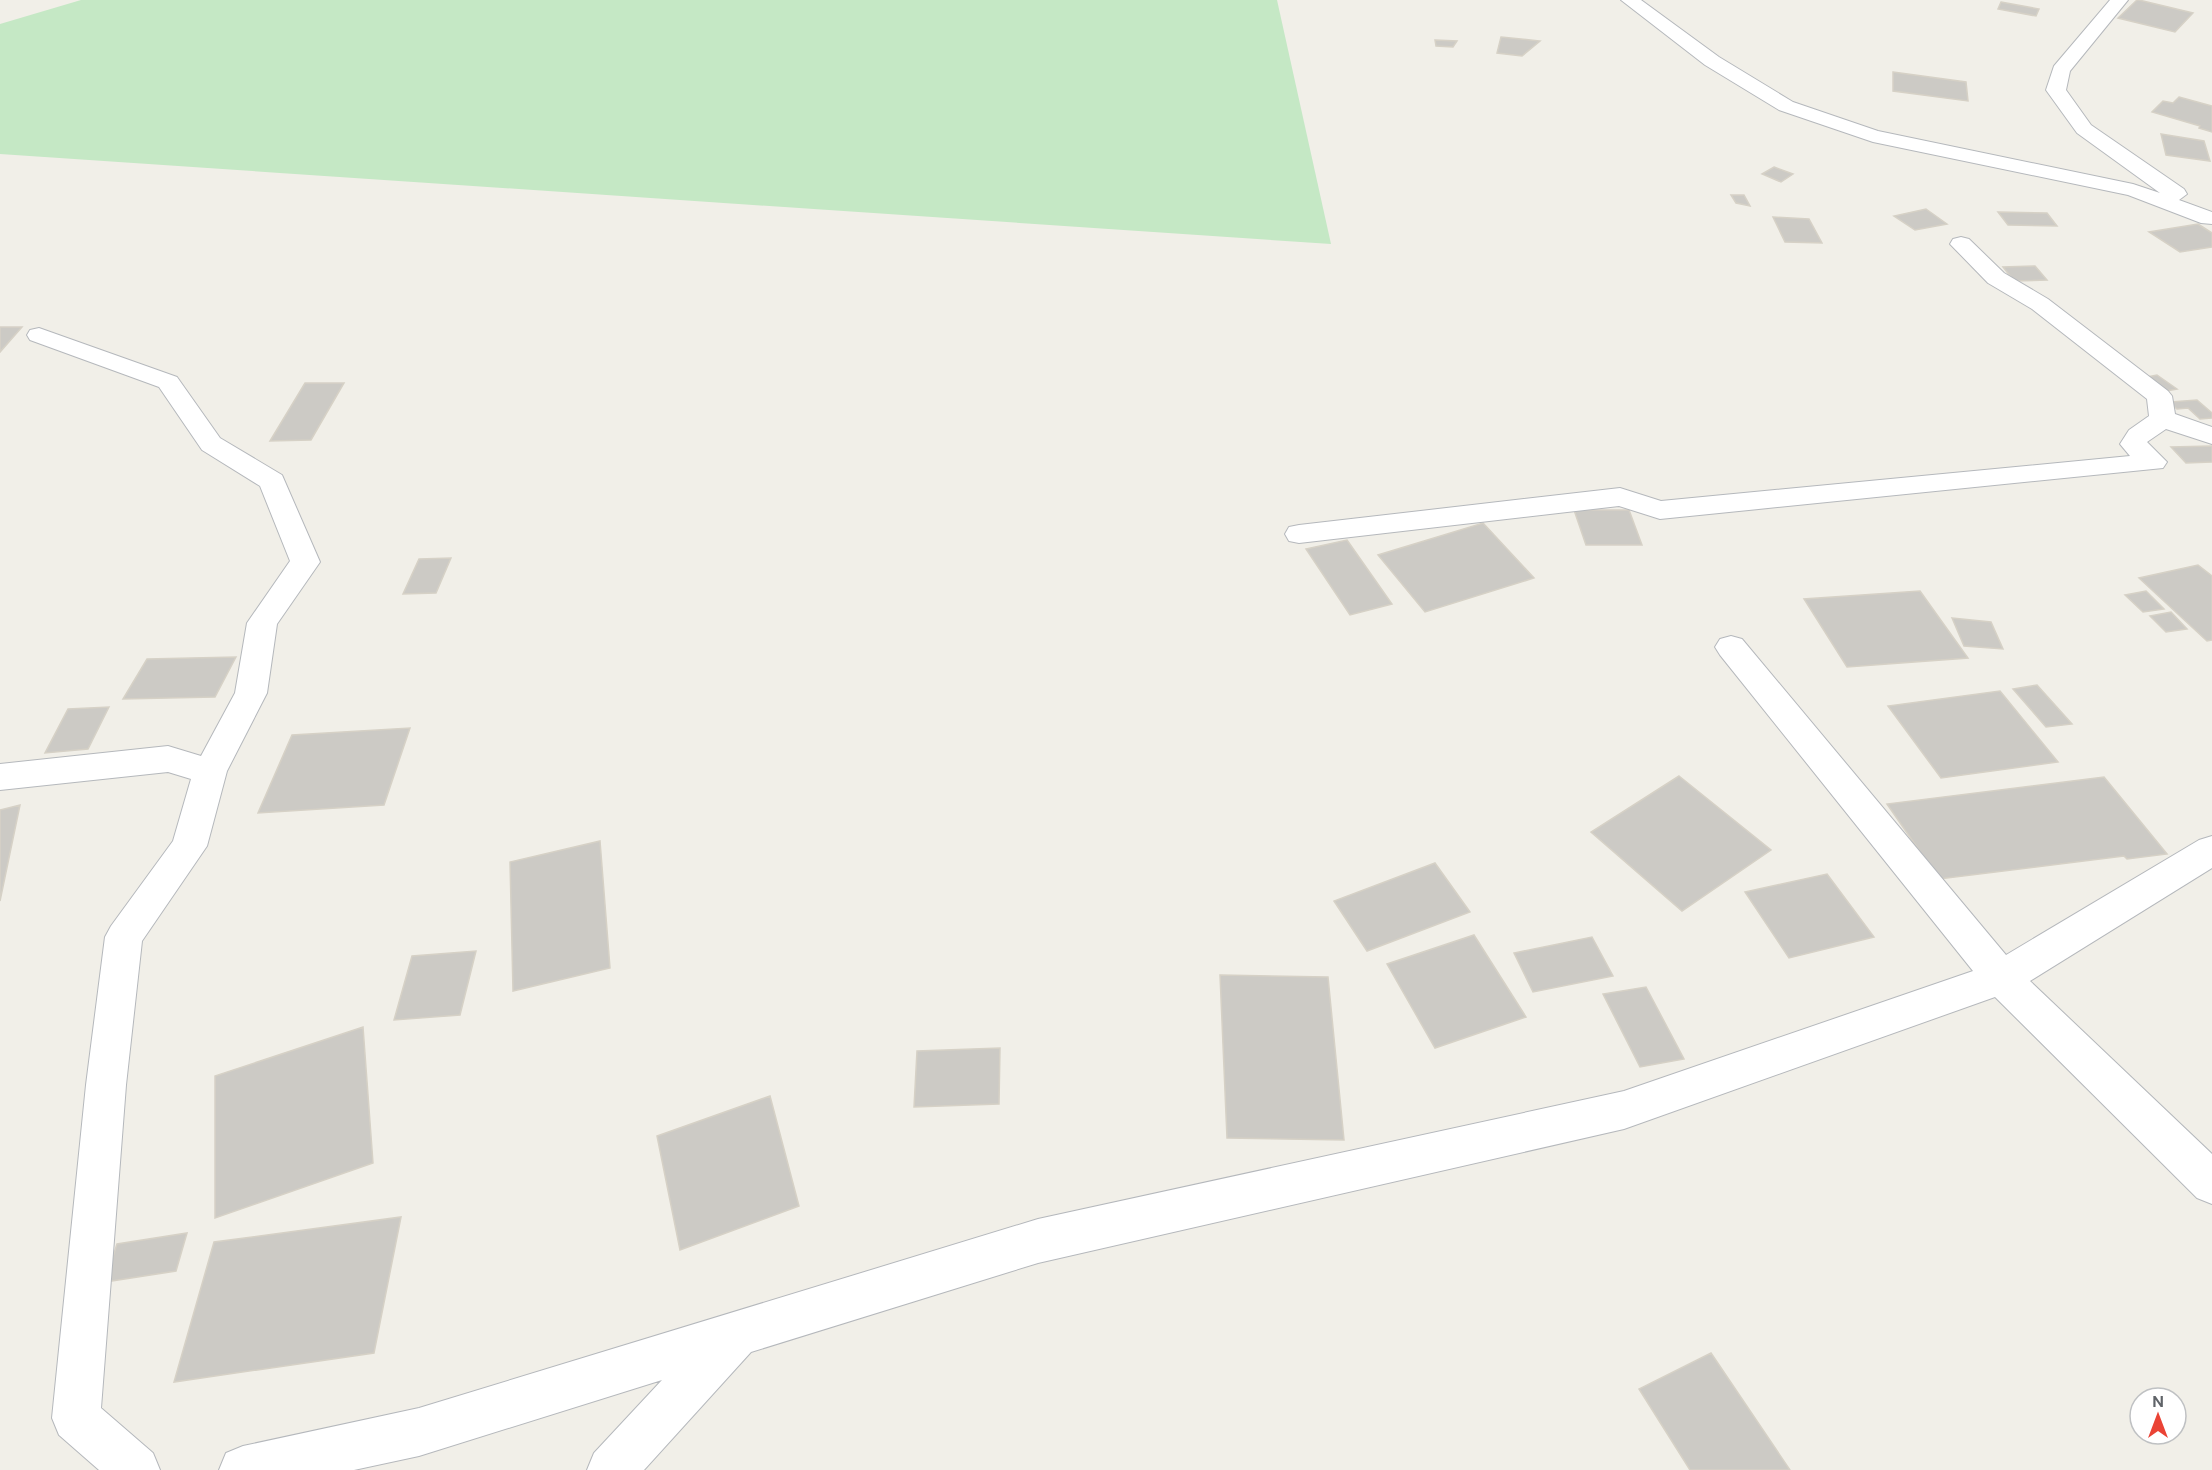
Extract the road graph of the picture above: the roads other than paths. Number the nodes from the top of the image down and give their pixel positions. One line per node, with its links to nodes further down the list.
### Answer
1 (1630, 0): 3 (street)
2 (2119, 0): 3 (street)
3 (2211, 218)
4 (1961, 244): 6 (street)
5 (39, 335): 10 (street)
6 (2163, 419): 7 (street); 8 (street)
7 (2212, 436)
8 (1299, 534)
9 (1731, 647): 13 (street)
10 (210, 771): 11 (street); 16 (street)
11 (0, 777)
12 (2212, 850): 13 (street)
13 (2001, 978): 14 (street); 15 (street)
14 (2212, 1183)
15 (736, 1334): 17 (street); 18 (street)
16 (136, 1470)
17 (243, 1470)
18 (610, 1470)

